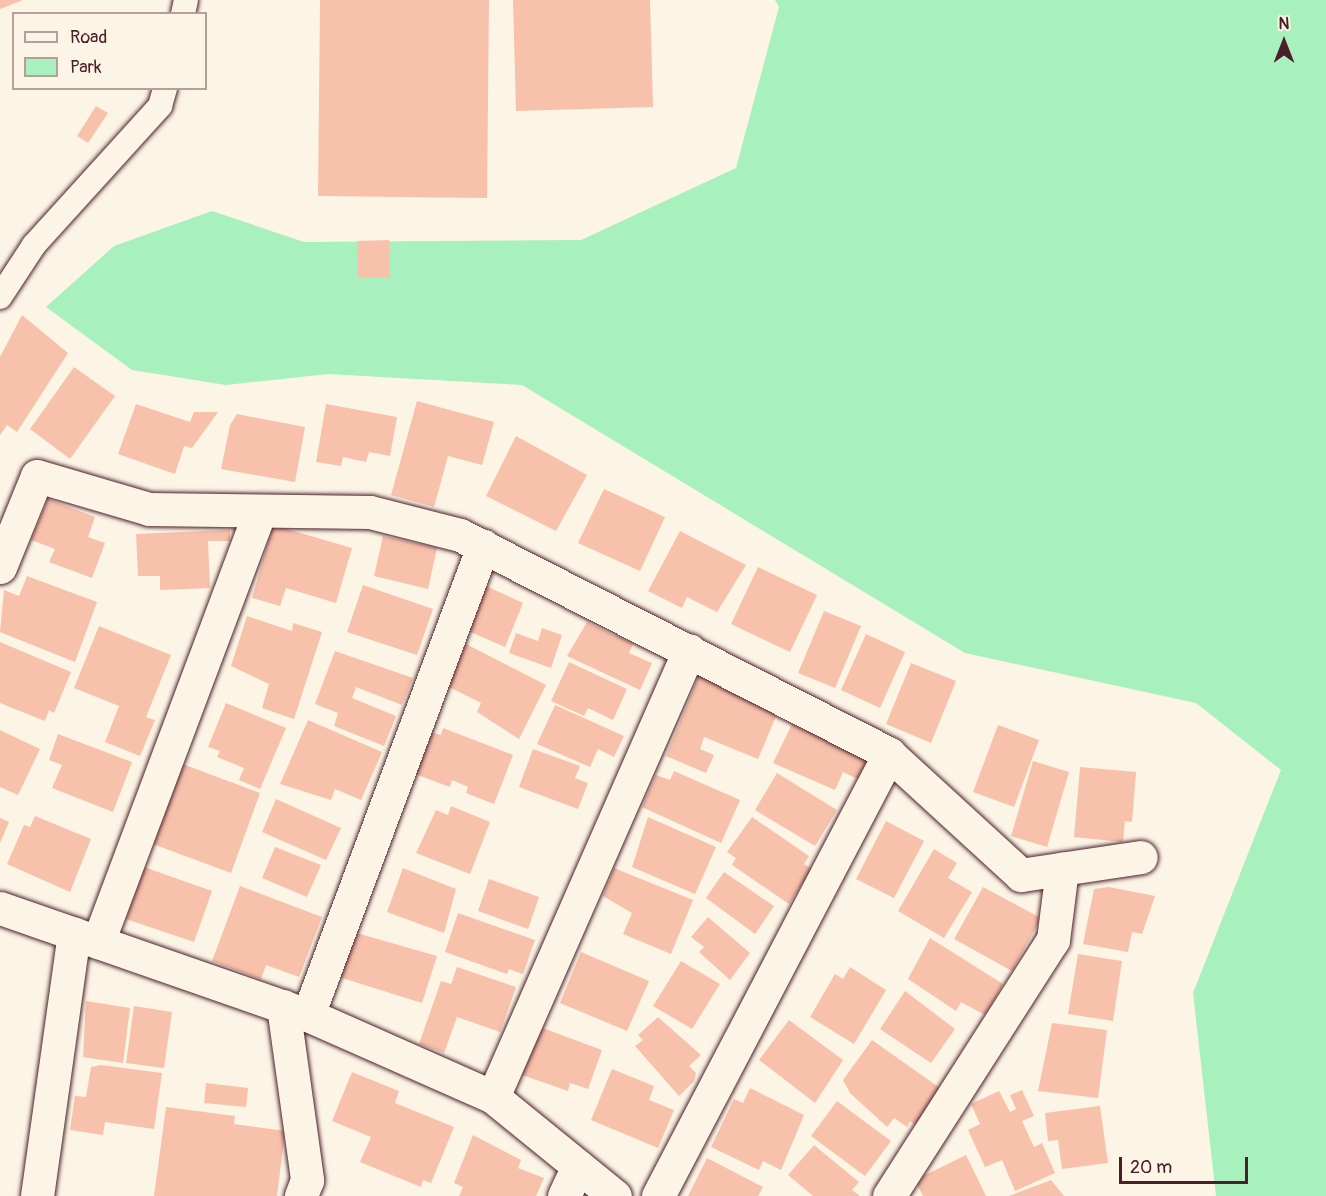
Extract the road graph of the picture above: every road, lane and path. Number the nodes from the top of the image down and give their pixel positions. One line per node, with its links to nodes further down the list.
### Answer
1 (164, 90): 2 (lane)
2 (0, 297)
3 (260, 511): 4 (street); 5 (street); 11 (street)
4 (483, 546): 6 (street); 12 (street)
5 (0, 567)
6 (689, 651): 7 (street); 13 (street)
7 (889, 754): 9 (street); 19 (street)
8 (1141, 857): 9 (street)
9 (1062, 869): 20 (street)
10 (0, 908): 11 (street)
11 (86, 938): 12 (street); 15 (street)
12 (296, 1011): 13 (street); 16 (street)
13 (493, 1097): 14 (street)
14 (578, 1166): 17 (street); 18 (street)
15 (37, 1196)
16 (301, 1196)
17 (564, 1196)
18 (615, 1196)
19 (658, 1196)
20 (889, 1196)

